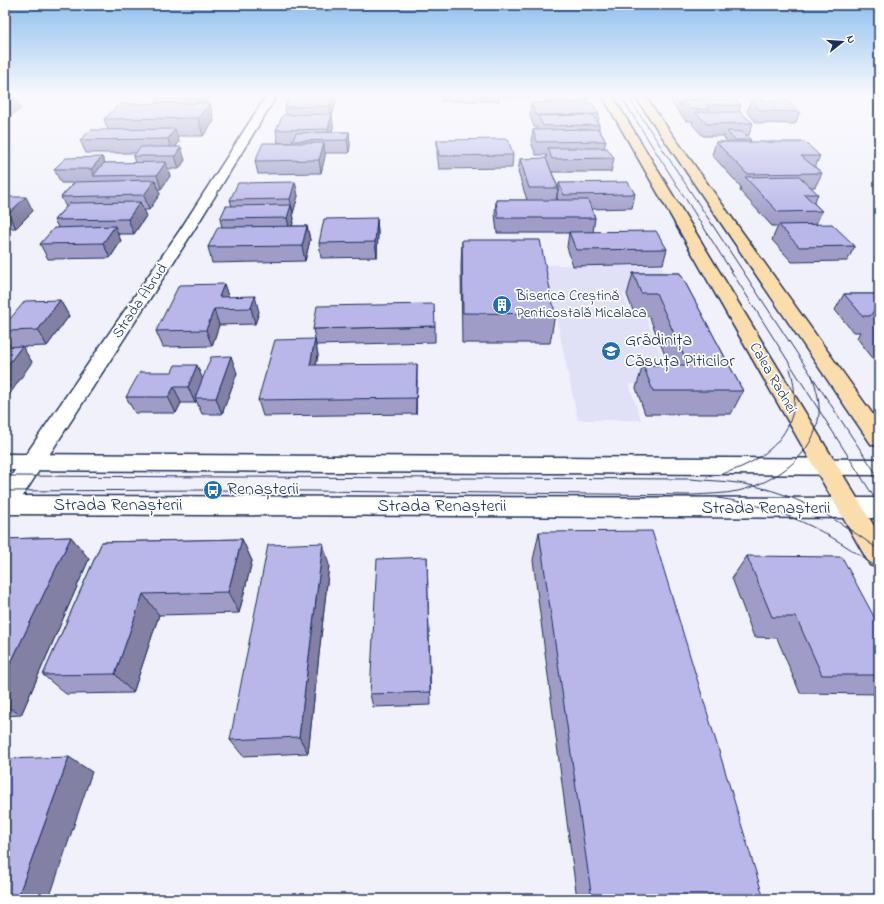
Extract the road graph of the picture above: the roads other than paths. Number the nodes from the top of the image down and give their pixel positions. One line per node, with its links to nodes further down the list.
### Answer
1 (245, 137): 6 (street, Strada Abrud)
2 (632, 137): 7 (main road, Calea Radnei)
3 (669, 137): 4 (main road)
4 (879, 438)
5 (5, 462): 6 (street)
6 (32, 462): 7 (street); 9 (street, Strada Abrud)
7 (825, 466): 8 (street); 11 (main road, Calea Radnei)
8 (879, 467)
9 (5, 505): 11 (street, Strada Renașterii)
10 (879, 508): 11 (street, Strada Renașterii)
11 (850, 509): 12 (main road, Calea Radnei)
12 (879, 557)

